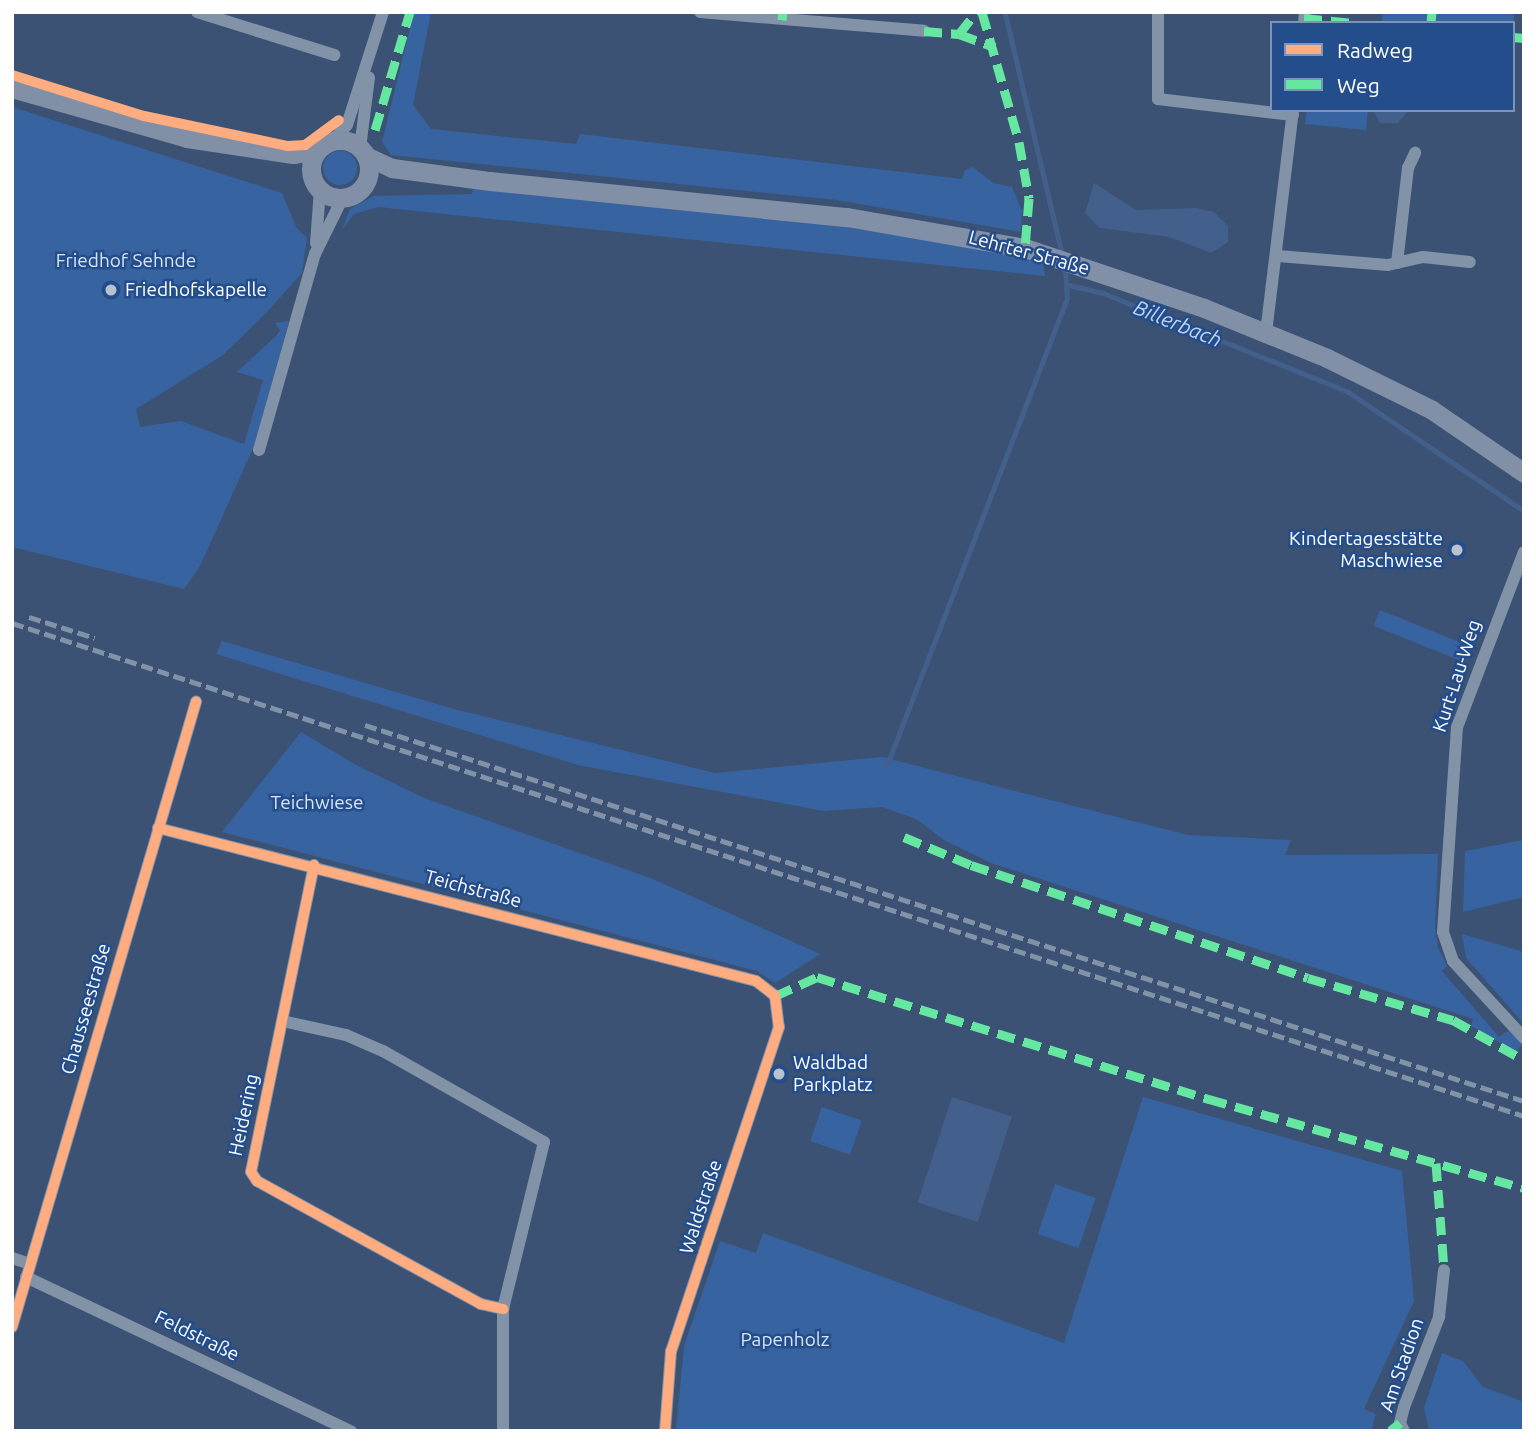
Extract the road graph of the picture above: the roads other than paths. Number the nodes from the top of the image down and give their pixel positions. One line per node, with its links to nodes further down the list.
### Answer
1 (197, 12): 5 (street)
2 (383, 12): 8 (street)
3 (700, 12): 6 (street)
4 (1158, 12): 10 (street)
5 (221, 16): 7 (street)
6 (924, 31)
7 (334, 55)
8 (371, 57): 13 (street); 14 (street)
9 (12, 88): 12 (main road)
10 (1270, 111)
11 (1293, 113): 21 (street)
12 (187, 138): 13 (main road); 17 (main road)
13 (326, 145): 14 (main road); 17 (main road)
14 (363, 152): 16 (main road, Lehrter Straße); 18 (main road)
15 (1415, 153): 23 (street)
16 (490, 181): 18 (main road, Lehrter Straße); 24 (main road, Lehrter Straße)
17 (316, 184): 19 (main road); 20 (street)
18 (363, 185): 19 (main road)
19 (343, 197): 20 (street)
20 (315, 254): 25 (street)
21 (1278, 256): 23 (street); 24 (street)
22 (1470, 262): 23 (street)
23 (1397, 263)
24 (1266, 333): 26 (main road, Lehrter Straße)
25 (259, 450)
26 (1522, 469)
27 (1524, 552): 33 (street, Kurt-Lau-Weg)
28 (196, 702): 29 (street, Chausseestraße)
29 (158, 828): 30 (street, Teichstraße); 35 (street, Chausseestraße)
30 (314, 865): 31 (street, Teichstraße); 32 (street, Heidering)
31 (775, 996): 42 (street, Waldstraße)
32 (282, 1021): 38 (street, Heidering); 38 (street)
33 (1524, 1038)
34 (12, 1258): 35 (street)
35 (30, 1264): 37 (street, Chausseestraße)
36 (1444, 1270): 43 (street, Am Stadion)
37 (26, 1277): 39 (street, Chausseestraße); 40 (street, Feldstraße)
38 (503, 1309): 41 (street)
39 (12, 1327)
40 (351, 1431)
41 (503, 1431)
42 (665, 1431)
43 (1404, 1431)

